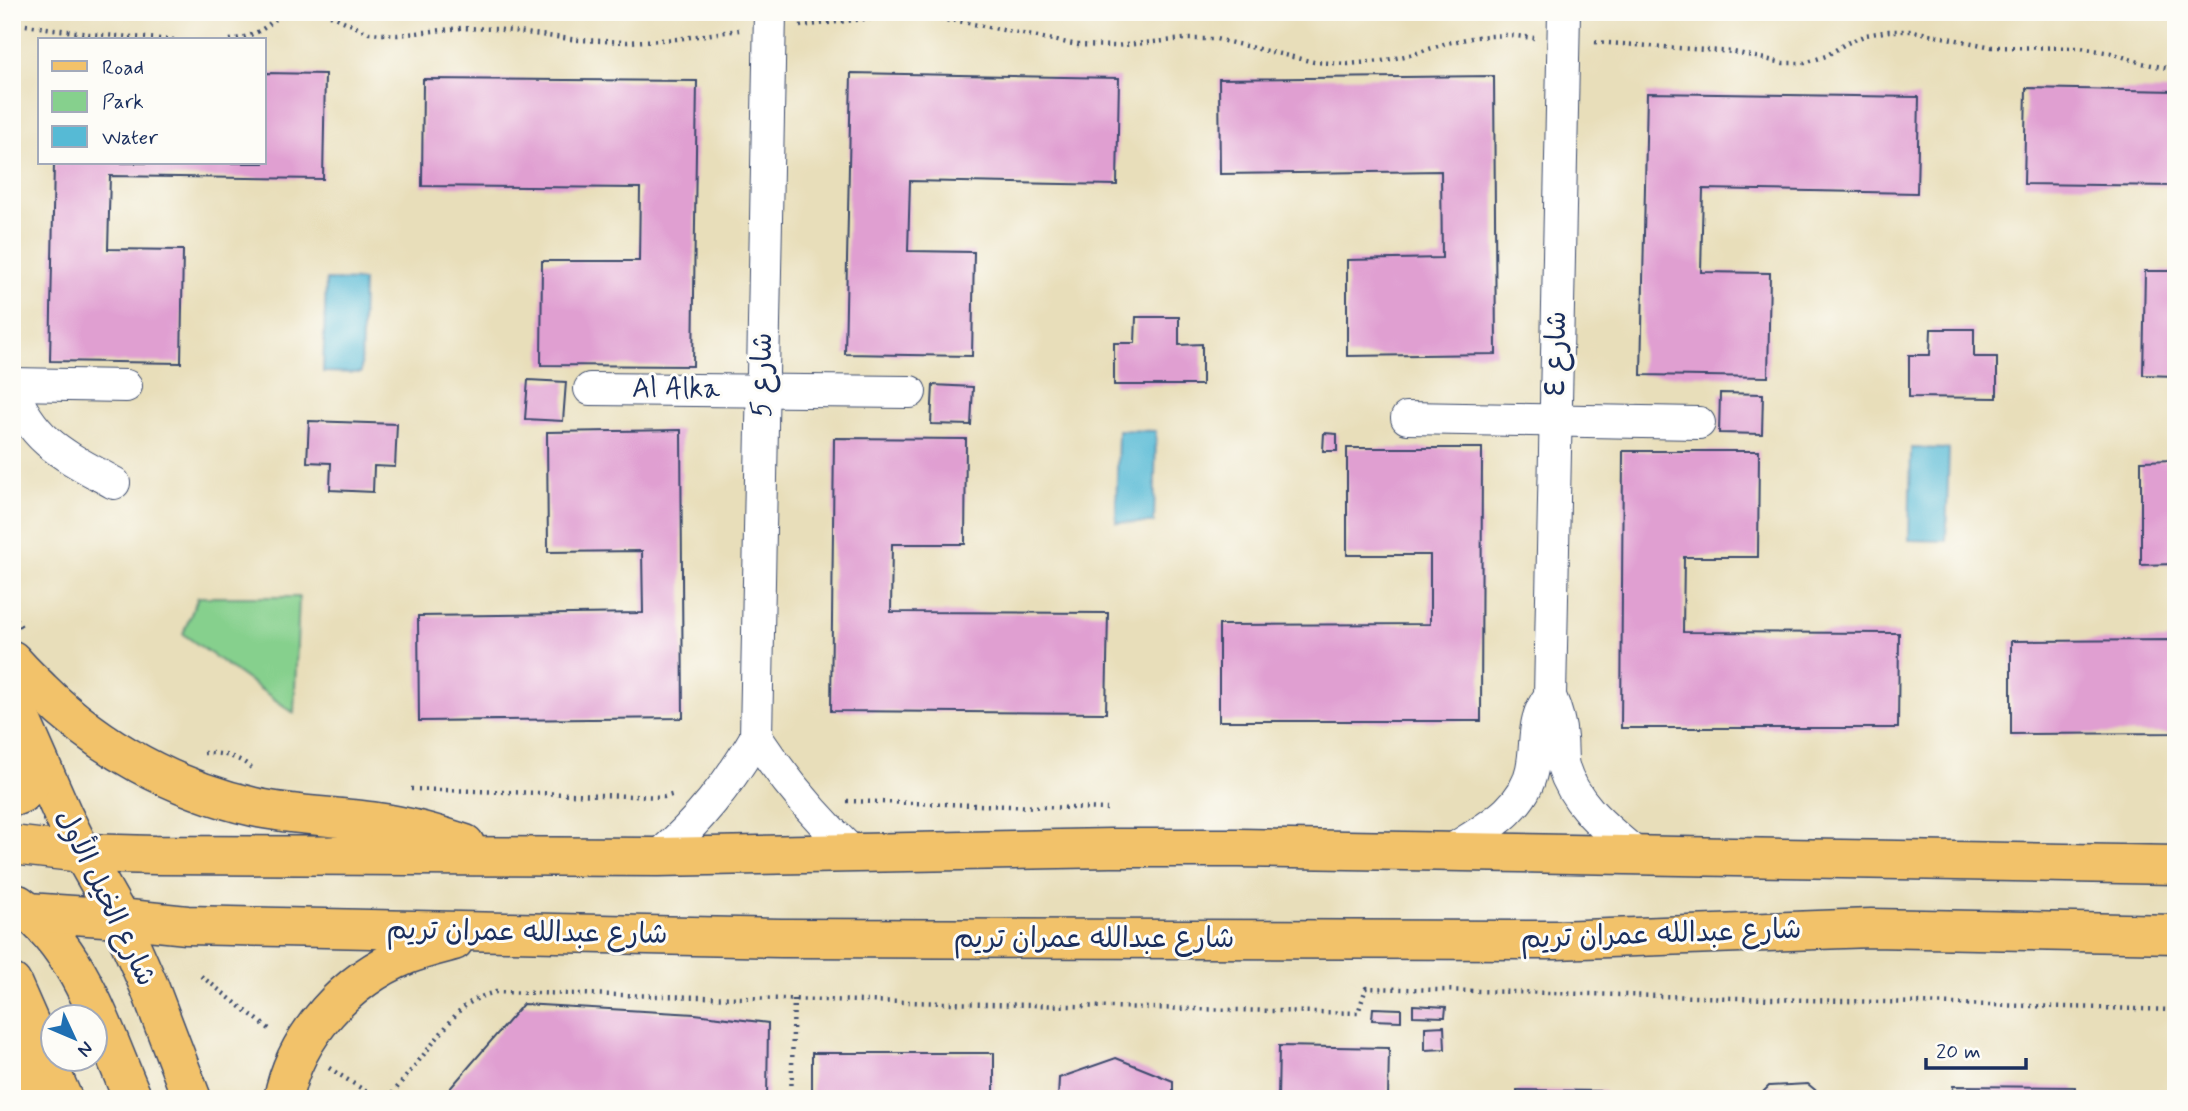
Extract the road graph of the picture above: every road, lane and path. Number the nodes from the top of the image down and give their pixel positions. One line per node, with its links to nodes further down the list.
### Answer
1 (288, 12): 7 (path)
2 (324, 12): 3 (path)
3 (770, 20): 5 (path); 12 (street, شارع 5)
4 (12, 23): 6 (path)
5 (1564, 26): 8 (path); 15 (street, شارع ٤)
6 (146, 38)
7 (239, 38)
8 (2176, 70)
9 (14, 391): 10 (street); 17 (street)
10 (127, 395)
11 (589, 399): 12 (street, Al Alka)
12 (763, 399): 13 (street, Al Alka); 21 (street, شارع 5)
13 (910, 402)
14 (1408, 408): 15 (street)
15 (1556, 411): 16 (street); 19 (street, شارع ٤)
16 (1700, 413)
17 (114, 484)
18 (12, 660): 29 (main road)
19 (1550, 696): 25 (street, شارع ٤); 27 (street, شارع ٤)
20 (12, 698): 22 (main road, شارع الخيل الأول)
21 (756, 737): 28 (street); 30 (street, شارع 5)
22 (33, 750): 23 (main road); 26 (main road, شارع الخيل الأول)
23 (12, 797)
24 (17, 840): 26 (main road); 33 (main road)
25 (1449, 852): 27 (main road); 28 (main road)
26 (82, 853): 29 (main road); 33 (main road, شارع الخيل الأول)
27 (1636, 854): 31 (main road)
28 (855, 855): 30 (main road)
29 (496, 856): 30 (main road)
30 (657, 857)
31 (2176, 865)
32 (18, 908): 33 (main road, شارع عبدالله عمران تريم); 43 (main road)
33 (115, 909): 34 (main road, شارع عبدالله عمران تريم); 44 (main road, شارع الخيل الأول)
34 (483, 932): 35 (main road, شارع عبدالله عمران تريم); 45 (main road)
35 (2176, 934)
36 (12, 983): 42 (main road)
37 (794, 999): 38 (path); 47 (path); 48 (path)
38 (2176, 1010)
39 (12, 1063): 41 (main road)
40 (348, 1079): 46 (path)
41 (44, 1099)
42 (63, 1099)
43 (133, 1099)
44 (192, 1099)
45 (283, 1099)
46 (378, 1099)
47 (388, 1099)
48 (791, 1099)

